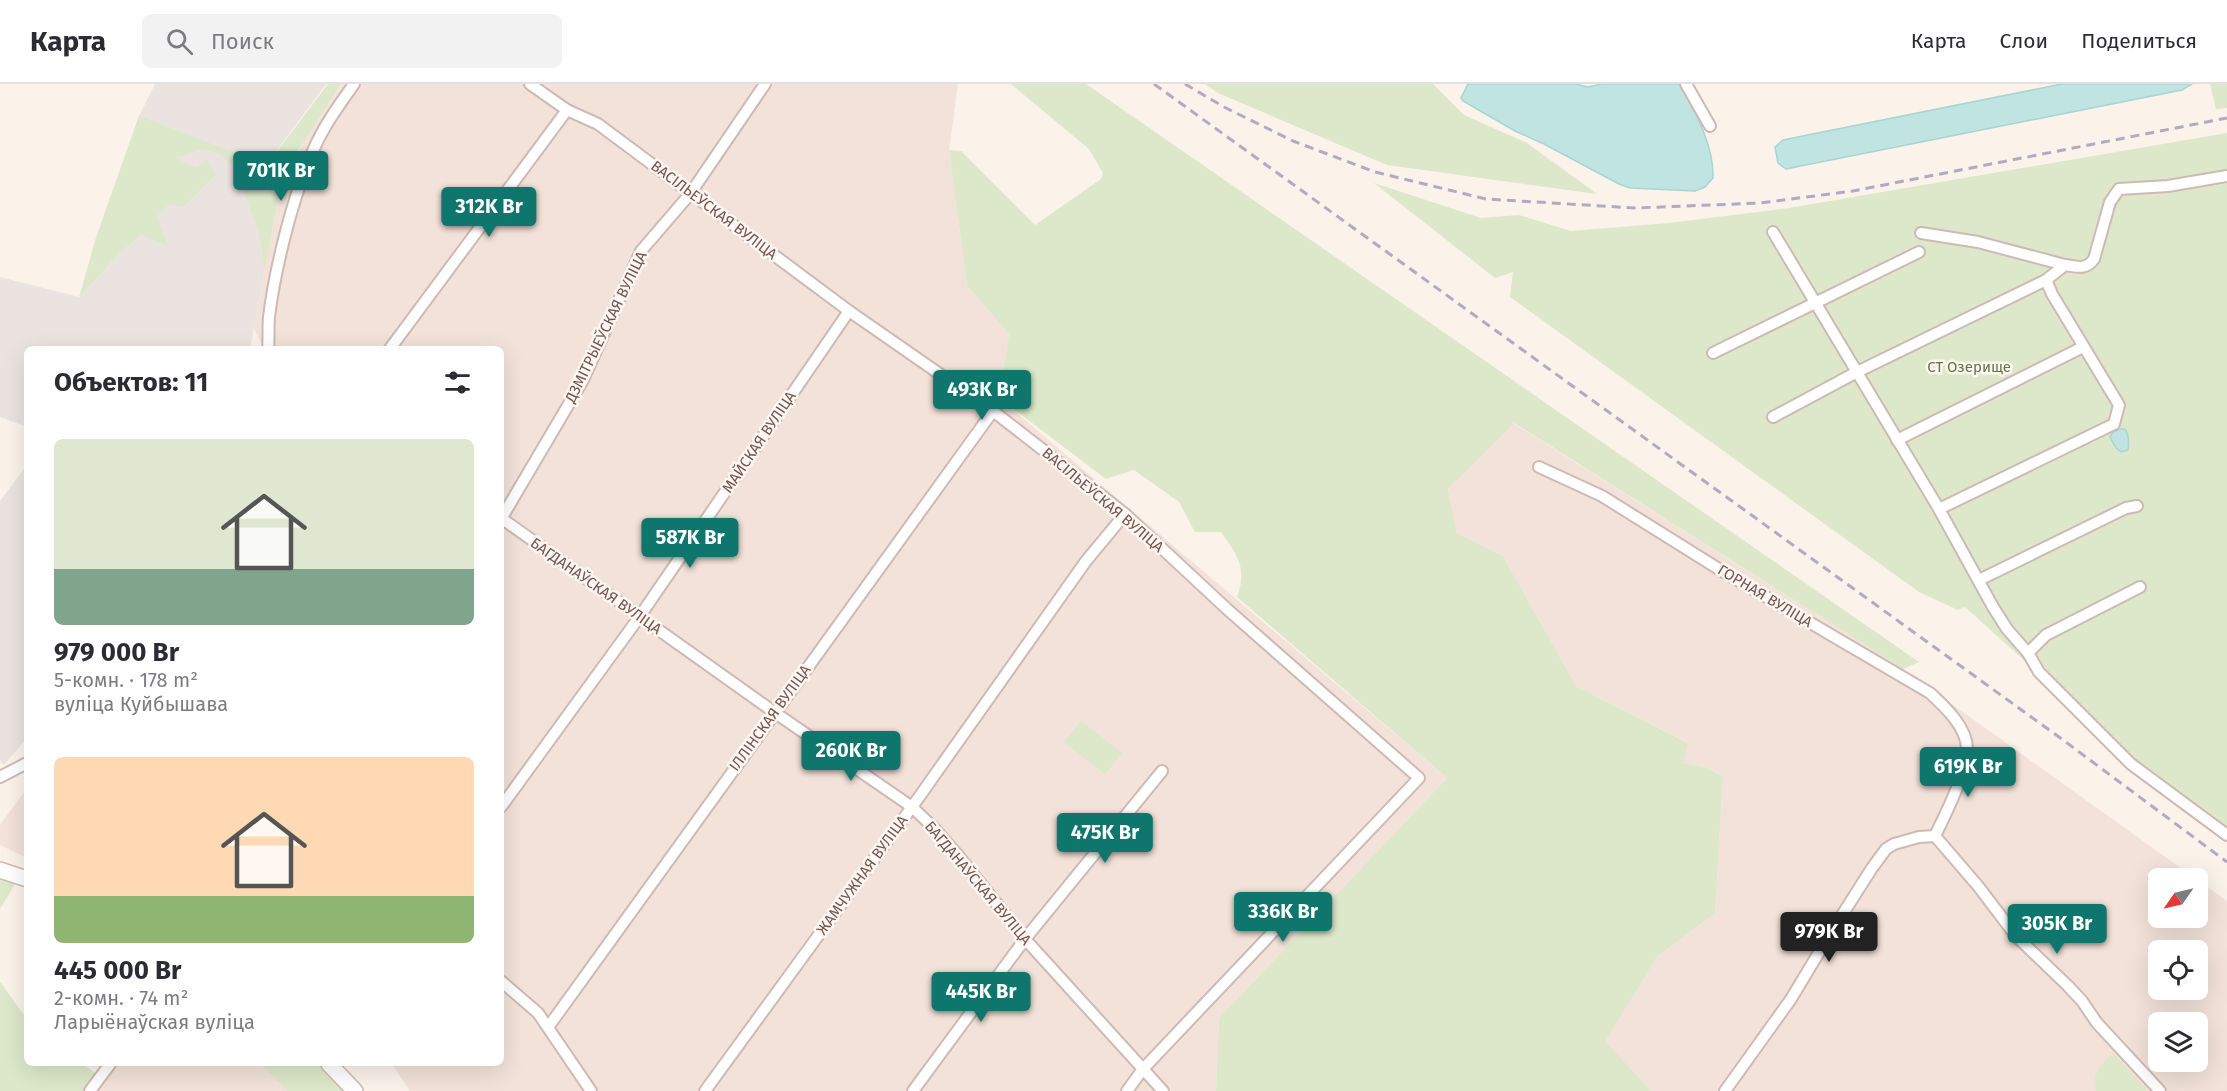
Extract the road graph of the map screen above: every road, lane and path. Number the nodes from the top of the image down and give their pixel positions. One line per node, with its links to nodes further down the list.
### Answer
1 (354, 84): 16 (street)
2 (530, 84): 5 (street, ВАСІЛЬЕЎСКАЯ ВУЛІЦА)
3 (765, 84): 8 (street, ДЗМІТРЫЕЎСКАЯ ВУЛІЦА)
4 (1686, 84): 6 (street)
5 (567, 110): 8 (street, ВАСІЛЬЕЎСКАЯ ВУЛІЦА); 17 (street)
6 (1710, 126)
7 (2227, 176): 12 (street)
8 (690, 194): 15 (street, ВАСІЛЬЕЎСКАЯ ВУЛІЦА); 27 (street, ДЗМІТРЫЕЎСКАЯ ВУЛІЦА)
9 (1773, 232): 14 (street)
10 (1921, 233): 12 (street)
11 (1919, 252): 14 (street)
12 (2065, 266): 13 (street)
13 (2046, 280): 18 (street); 20 (street)
14 (1816, 302): 19 (street); 20 (street)
15 (849, 310): 21 (street, ВАСІЛЬЕЎСКАЯ ВУЛІЦА); 32 (street, МАЙСКАЯ ВУЛІЦА)
16 (269, 345)
17 (392, 346)
18 (2083, 347): 23 (street); 26 (street)
19 (1713, 352)
20 (1857, 372): 22 (street); 23 (street)
21 (993, 411): 28 (street, ВАСІЛЬЕЎСКАЯ ВУЛІЦА); 34 (street, ІЛЛІНСКАЯ ВУЛІЦА)
22 (1773, 417)
23 (1897, 440): 26 (street)
24 (1539, 467): 41 (street, ГОРНАЯ ВУЛІЦА)
25 (2137, 506): 30 (street)
26 (1939, 509): 30 (street)
27 (504, 513)
28 (1125, 514): 39 (street, ЖАМЧУЖНАЯ ВУЛІЦА); 49 (street, ВАСІЛЬЕЎСКАЯ ВУЛІЦА)
29 (504, 520): 32 (street, БАГДАНАЎСКАЯ ВУЛІЦА)
30 (1979, 580): 33 (street)
31 (2140, 587): 33 (street)
32 (640, 616): 34 (street, БАГДАНАЎСКАЯ ВУЛІЦА); 38 (street, МАЙСКАЯ ВУЛІЦА)
33 (2030, 656): 40 (street)
34 (774, 712): 39 (street, БАГДАНАЎСКАЯ ВУЛІЦА); 46 (street, ІЛЛІНСКАЯ ВУЛІЦА)
35 (24, 765): 37 (street)
36 (1162, 771): 44 (street)
37 (0, 777)
38 (504, 803)
39 (912, 807): 44 (street, БАГДАНАЎСКАЯ ВУЛІЦА); 53 (street, ЖАМЧУЖНАЯ ВУЛІЦА)
40 (2227, 835)
41 (1935, 836): 57 (street); 58 (street)
42 (0, 870): 43 (main road)
43 (24, 878)
44 (1025, 939): 49 (street, БАГДАНАЎСКАЯ ВУЛІЦА); 54 (street)
45 (504, 984): 46 (street)
46 (549, 1026): 52 (street)
47 (109, 1066): 50 (street)
48 (331, 1066): 51 (main road)
49 (1143, 1069): 55 (street); 56 (street, БАГДАНАЎСКАЯ ВУЛІЦА)
50 (90, 1091)
51 (355, 1091)
52 (591, 1091)
53 (705, 1091)
54 (913, 1091)
55 (1127, 1091)
56 (1163, 1091)
57 (1725, 1091)
58 (2160, 1091)

